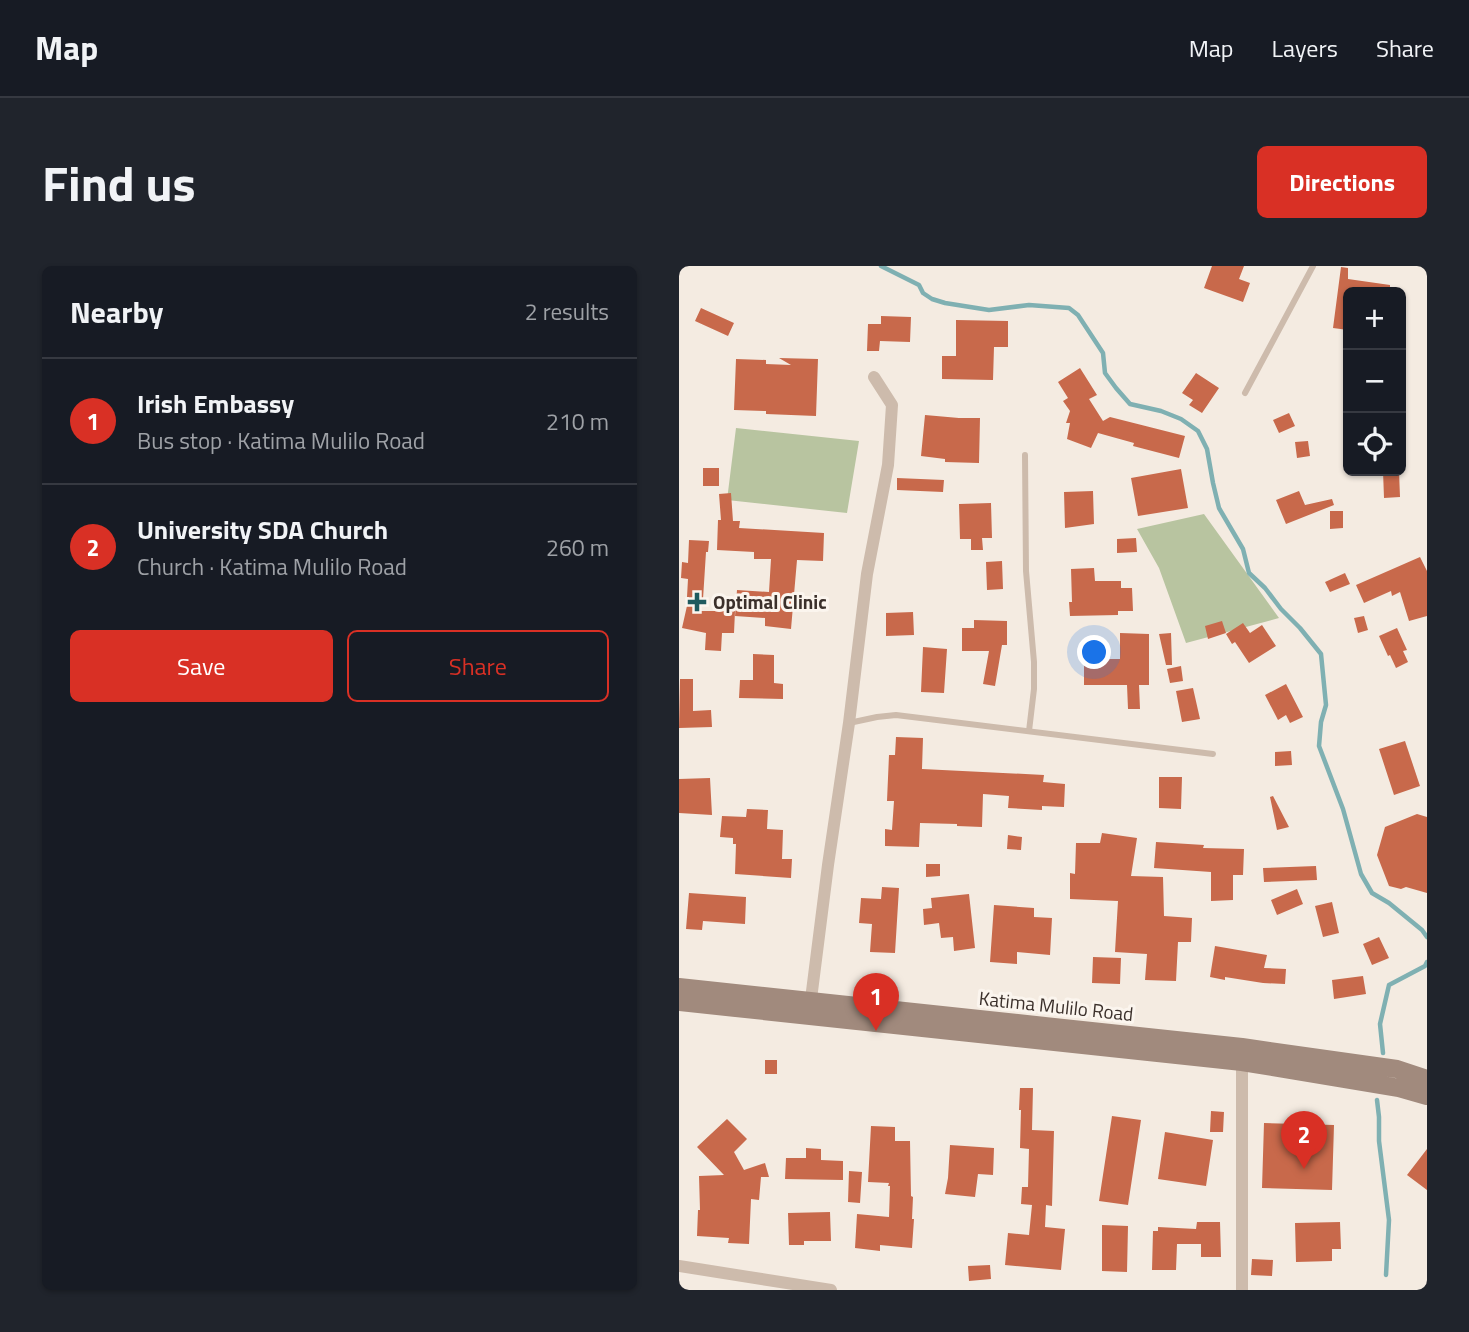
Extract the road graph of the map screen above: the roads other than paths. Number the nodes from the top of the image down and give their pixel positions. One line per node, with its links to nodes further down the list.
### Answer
1 (1313, 266): 3 (lane)
2 (874, 377): 5 (street)
3 (1245, 393)
4 (1025, 455): 6 (lane)
5 (849, 723): 6 (lane); 10 (street)
6 (1030, 731): 7 (lane)
7 (1213, 754)
8 (679, 987): 10 (main road, Katima Mulilo Road)
9 (679, 1002): 10 (main road, Katima Mulilo Road)
10 (810, 1008): 11 (main road, Katima Mulilo Road)
11 (1242, 1054): 12 (main road, Katima Mulilo Road); 13 (main road, Katima Mulilo Road); 16 (street)
12 (1427, 1079)
13 (1427, 1096)
14 (679, 1266): 15 (street)
15 (831, 1290)
16 (1242, 1290)

